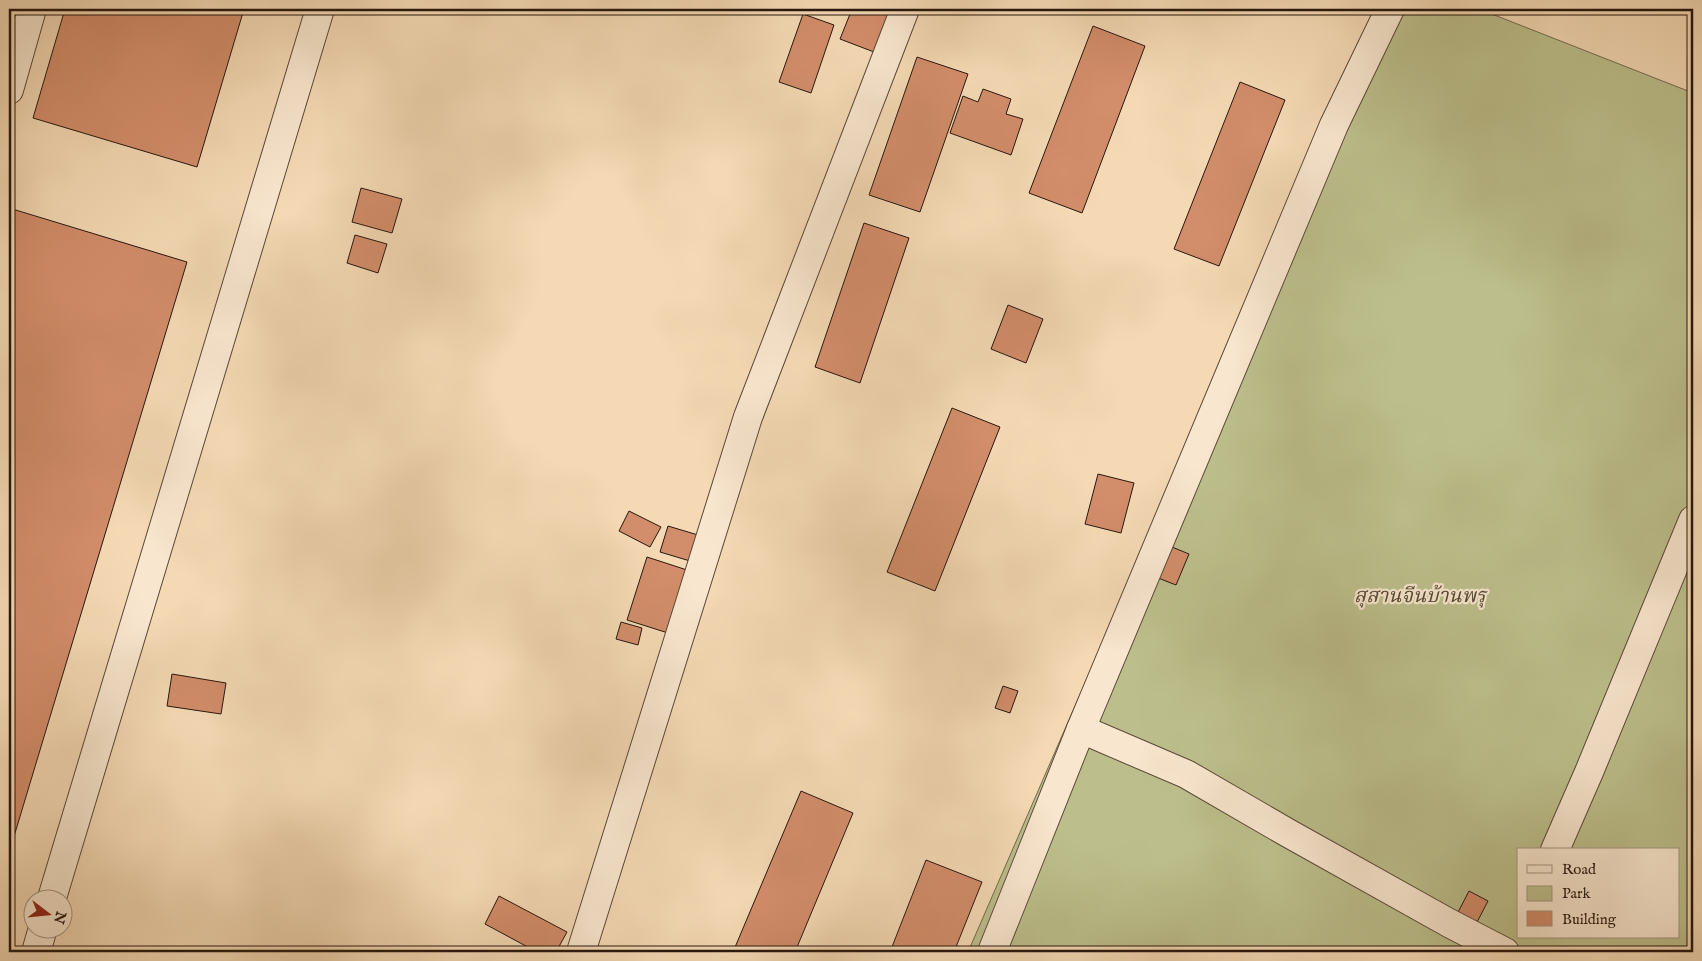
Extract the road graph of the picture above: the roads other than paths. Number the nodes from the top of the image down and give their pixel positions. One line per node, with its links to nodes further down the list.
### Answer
1 (32, 9): 5 (street)
2 (320, 9): 9 (street)
3 (904, 9): 13 (street)
4 (1390, 9): 7 (street)
5 (9, 90)
6 (1693, 520): 8 (street)
7 (1081, 729): 14 (street); 15 (street)
8 (1556, 848)
9 (55, 888)
10 (1517, 934): 16 (street)
11 (40, 938): 12 (street)
12 (36, 952)
13 (581, 952)
14 (992, 952)
15 (1505, 952)
16 (1510, 952)

